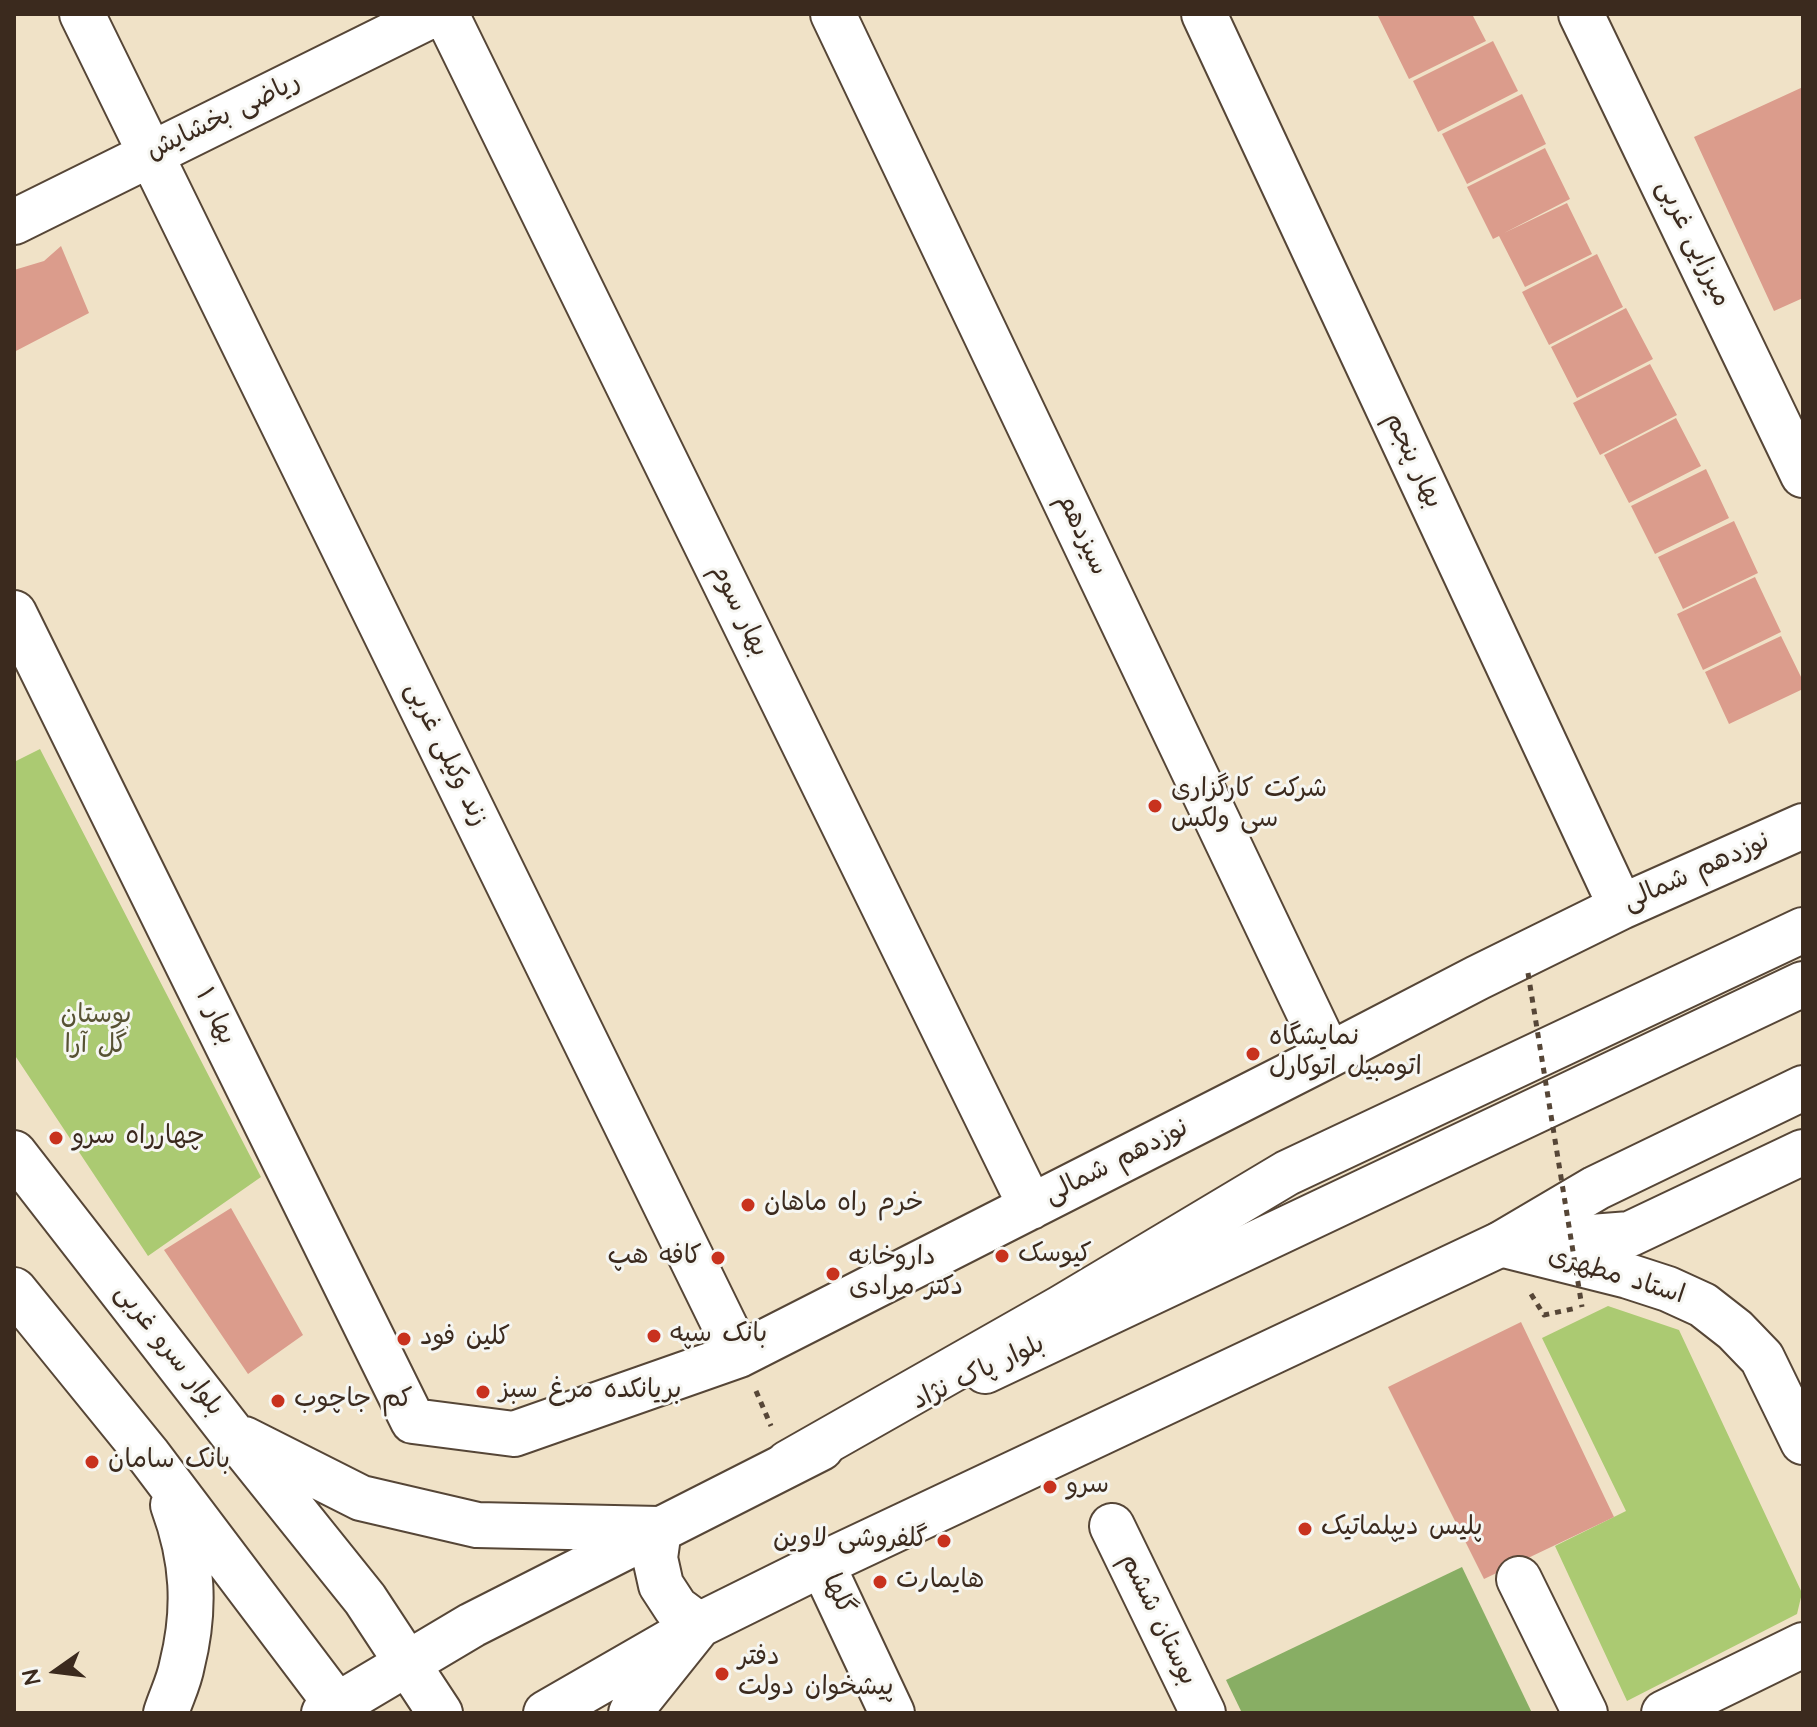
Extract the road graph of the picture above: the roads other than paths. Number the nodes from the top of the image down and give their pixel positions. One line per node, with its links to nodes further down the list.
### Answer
1 (82, 14): 7 (main road, زند وکیلی غربی)
2 (434, 14): 7 (main road, ریاضی بخشایش)
3 (446, 14): 19 (main road, بهار سوم)
4 (833, 14): 15 (main road, سیزدهم)
5 (1204, 14): 12 (main road, بهار پنجم)
6 (1581, 14): 9 (main road, میرزایی غربی)
7 (150, 155): 8 (main road, ریاضی بخشایش); 22 (main road, زند وکیلی غربی)
8 (14, 222)
9 (1803, 475)
10 (14, 613): 23 (main road, بهار ۱)
11 (1803, 826): 12 (main road, نوزدهم شمالی)
12 (1621, 907): 15 (main road, نوزدهم شمالی)
13 (1803, 930): 27 (main road)
14 (1803, 984): 27 (main road, بلوار پاک نژاد)
15 (1329, 1055): 19 (main road, نوزدهم شمالی)
16 (1803, 1088): 20 (main road)
17 (1803, 1152): 20 (main road)
18 (14, 1153): 24 (main road, بلوار سرو غربی)
19 (1031, 1207): 22 (main road, نوزدهم شمالی)
20 (1501, 1244): 25 (main road, استاد مطهری); 30 (main road)
21 (14, 1290): 26 (main road)
22 (739, 1355): 23 (main road, نوزدهم شمالی)
23 (413, 1421)
24 (231, 1432): 29 (main road); 34 (main road, بلوار سرو غربی)
25 (1803, 1442)
26 (149, 1456): 35 (main road); 36 (main road)
27 (788, 1463): 29 (main road, بلوار پاک نژاد)
28 (1112, 1526): 41 (main road, بوستان ششم)
29 (659, 1529): 32 (main road); 34 (main road, بلوار پاک نژاد)
30 (822, 1564): 32 (main road); 40 (main road, گلها)
31 (1519, 1579): 42 (main road)
32 (699, 1625): 38 (main road); 39 (main road)
33 (1803, 1645): 43 (main road)
34 (408, 1664): 35 (main road, بلوار پاک نژاد); 37 (main road, بلوار سرو غربی)
35 (335, 1710)
36 (166, 1713)
37 (440, 1713)
38 (546, 1713)
39 (631, 1713)
40 (892, 1713)
41 (1203, 1713)
42 (1585, 1713)
43 (1664, 1713)

